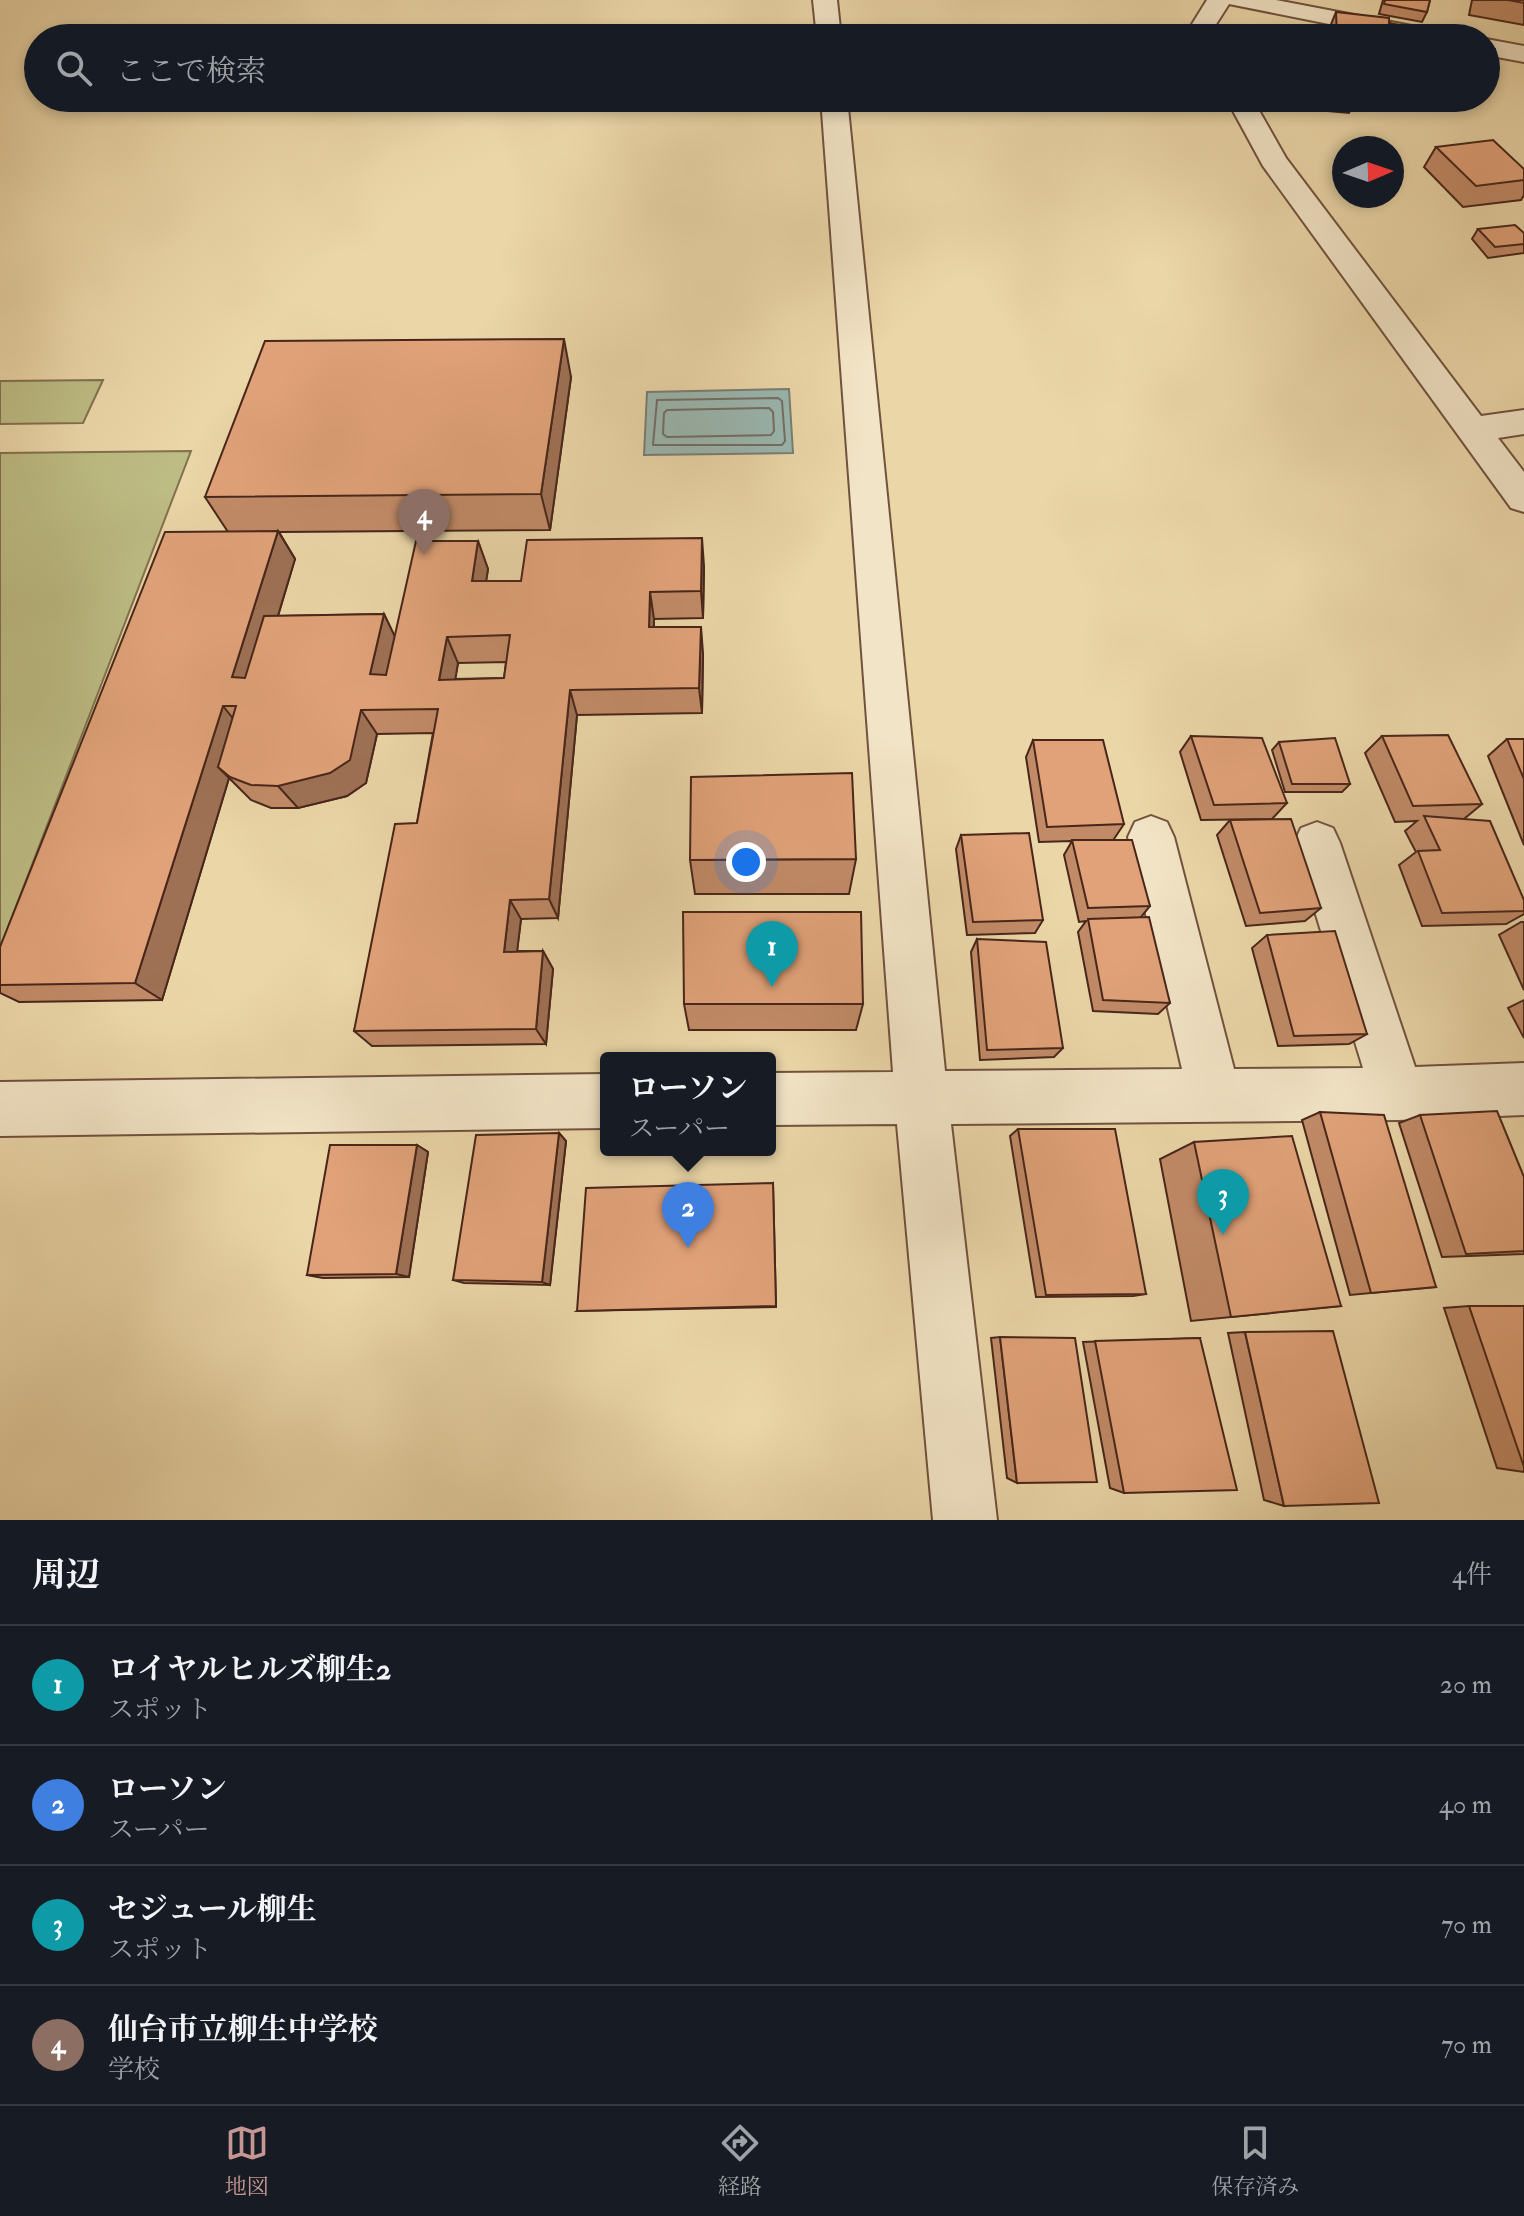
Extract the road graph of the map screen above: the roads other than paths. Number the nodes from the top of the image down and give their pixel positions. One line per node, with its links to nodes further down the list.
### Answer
1 (825, 0): 4 (street)
2 (1219, 0): 5 (street)
3 (1238, 0): 6 (street)
4 (828, 24)
5 (1204, 24)
6 (1364, 24)
7 (1500, 50): 8 (street)
8 (1524, 54)
9 (835, 112): 19 (street)
10 (1247, 112): 12 (street)
11 (1524, 422): 12 (street)
12 (1474, 429): 13 (street)
13 (1524, 499)
14 (1151, 837): 17 (street)
15 (1317, 843): 18 (street)
16 (1524, 1089): 18 (street)
17 (1214, 1094): 18 (street); 19 (street)
18 (1398, 1094)
19 (921, 1097): 20 (street); 23 (street)
20 (776, 1099)
21 (600, 1101): 22 (street)
22 (0, 1109)
23 (965, 1520)

